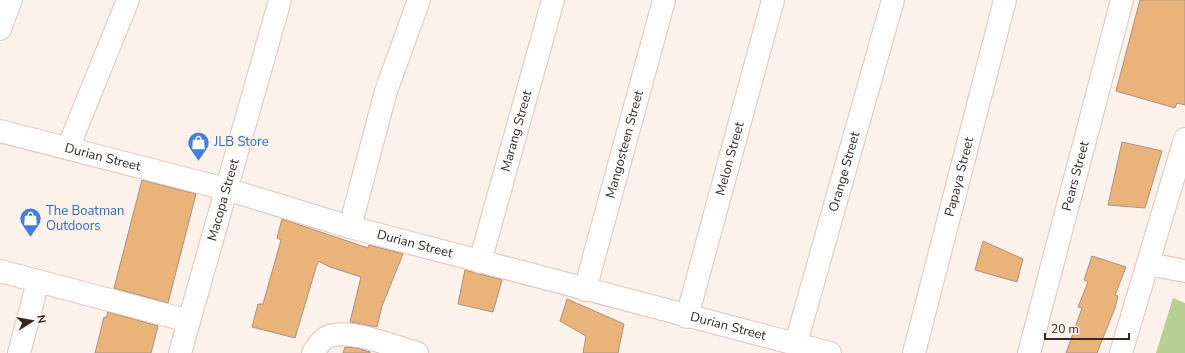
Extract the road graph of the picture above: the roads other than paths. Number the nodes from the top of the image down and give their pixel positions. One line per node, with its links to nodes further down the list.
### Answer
1 (11, 0): 11 (street)
2 (128, 0): 14 (street)
3 (280, 0): 15 (street, Macopa Street)
4 (419, 0): 16 (street)
5 (553, 0): 17 (street, Marang Street)
6 (664, 0): 22 (street, Mangosteen Street)
7 (773, 0): 23 (street, Melon Street)
8 (893, 0): 25 (street, Orange Street)
9 (1005, 0): 31 (street, Papaya Street)
10 (1122, 0): 32 (street, Pears Street)
11 (0, 29)
12 (0, 131): 14 (street, Durian Street)
13 (1185, 139): 18 (street)
14 (68, 148): 15 (street, Durian Street)
15 (226, 189): 16 (street, Durian Street); 24 (street, Macopa Street)
16 (350, 227): 17 (street, Durian Street)
17 (480, 262): 22 (street, Durian Street)
18 (1148, 264): 19 (street); 33 (street)
19 (1185, 271)
20 (0, 272): 21 (street)
21 (38, 282): 24 (street); 27 (street)
22 (585, 290): 23 (street, Durian Street)
23 (687, 317): 25 (street, Durian Street)
24 (189, 321): 28 (street, Macopa Street)
25 (796, 343): 30 (street, Durian Street)
26 (320, 345): 29 (street)
27 (19, 353)
28 (180, 353)
29 (417, 353)
30 (830, 353)
31 (914, 353)
32 (1029, 353)
33 (1121, 353)

